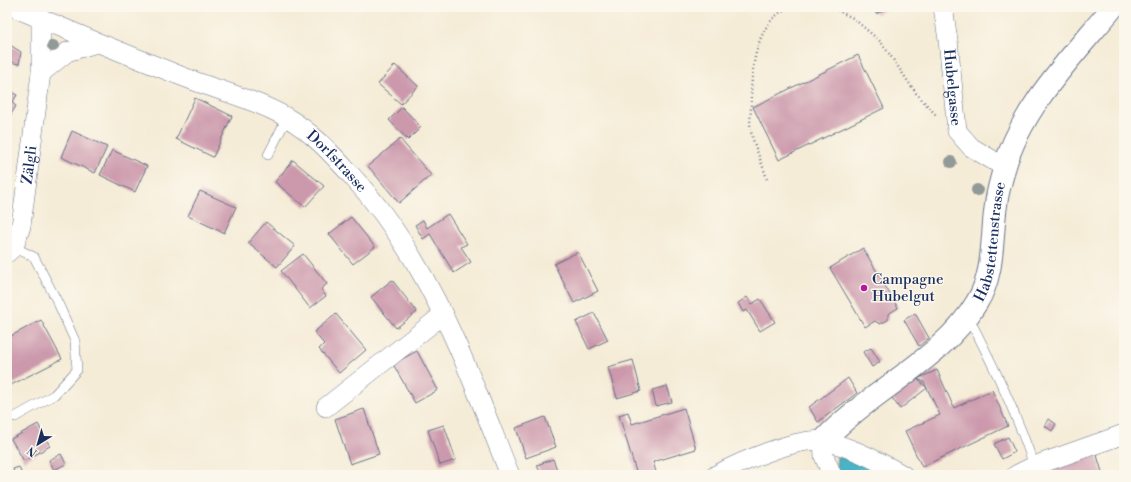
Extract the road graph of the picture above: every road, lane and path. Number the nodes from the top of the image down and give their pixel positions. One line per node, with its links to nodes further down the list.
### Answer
1 (13, 7): 6 (street, Dorfstrasse)
2 (791, 7): 13 (path)
3 (830, 7): 10 (path)
4 (943, 7): 10 (street, Hubelgasse)
5 (1113, 7): 12 (street, Habstettenstrasse)
6 (41, 19): 7 (street, Dorfstrasse); 8 (street, Zälgli)
7 (97, 43): 8 (street); 9 (street, Dorfstrasse)
8 (41, 73): 14 (street, Zälgli)
9 (287, 118): 11 (lane); 15 (street, Dorfstrasse)
10 (957, 131): 12 (street, Hubelgasse)
11 (268, 156)
12 (1004, 167): 16 (street, Habstettenstrasse)
13 (767, 179)
14 (10, 250): 18 (lane)
15 (444, 314): 17 (street); 22 (street, Dorfstrasse)
16 (968, 316): 20 (street, Habstettenstrasse); 21 (lane)
17 (326, 407)
18 (15, 418)
19 (1124, 434): 21 (street)
20 (823, 441): 23 (street); 24 (street); 25 (street)
21 (1034, 466): 26 (street)
22 (510, 475)
23 (716, 475)
24 (832, 475)
25 (903, 475)
26 (1016, 475)

